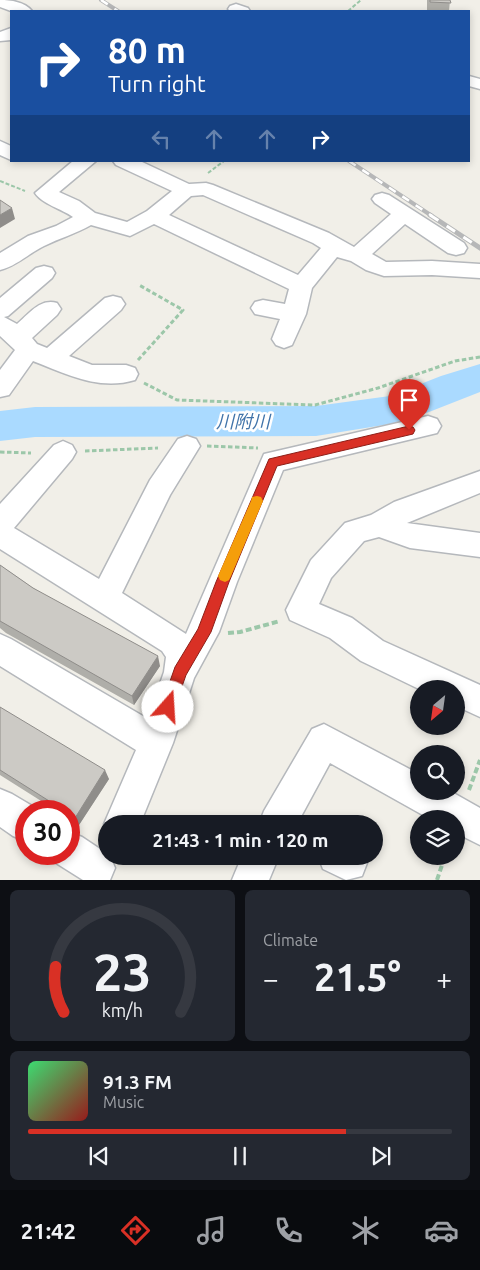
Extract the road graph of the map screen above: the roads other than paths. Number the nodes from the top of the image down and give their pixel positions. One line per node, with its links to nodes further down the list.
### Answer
1 (0, 1): 2 (street)
2 (22, 10)
3 (85, 162): 9 (street)
4 (126, 162): 5 (street)
5 (186, 190): 8 (street); 10 (street)
6 (382, 199): 7 (street)
7 (404, 214): 11 (street); 12 (street)
8 (154, 216): 9 (street); 16 (street)
9 (88, 218): 13 (street)
10 (334, 246): 12 (street); 16 (street)
11 (456, 248)
12 (358, 255): 15 (street)
13 (0, 264)
14 (44, 273): 20 (street)
15 (473, 274)
16 (301, 286): 21 (street)
17 (113, 304): 24 (street)
18 (263, 308): 21 (street)
19 (49, 309): 22 (street)
20 (0, 310)
21 (294, 314): 23 (street)
22 (15, 337): 24 (street); 26 (street)
23 (284, 339)
24 (51, 358): 25 (street)
25 (126, 374)
26 (0, 388)
27 (428, 426): 37 (street)
28 (187, 446): 35 (street)
29 (63, 452): 31 (street)
30 (480, 482): 32 (street)
31 (0, 524)
32 (379, 525): 34 (street); 38 (street)
33 (0, 534): 35 (street)
34 (480, 545)
35 (105, 598): 37 (street)
36 (0, 648): 41 (street)
37 (180, 672): 41 (street)
38 (434, 680)
39 (465, 694): 40 (street)
40 (480, 701)
41 (156, 743): 43 (street)
42 (0, 806): 45 (street)
43 (126, 815)
44 (282, 815): 46 (street)
45 (15, 816)
46 (480, 827)
47 (257, 865): 48 (street)
48 (250, 880)

